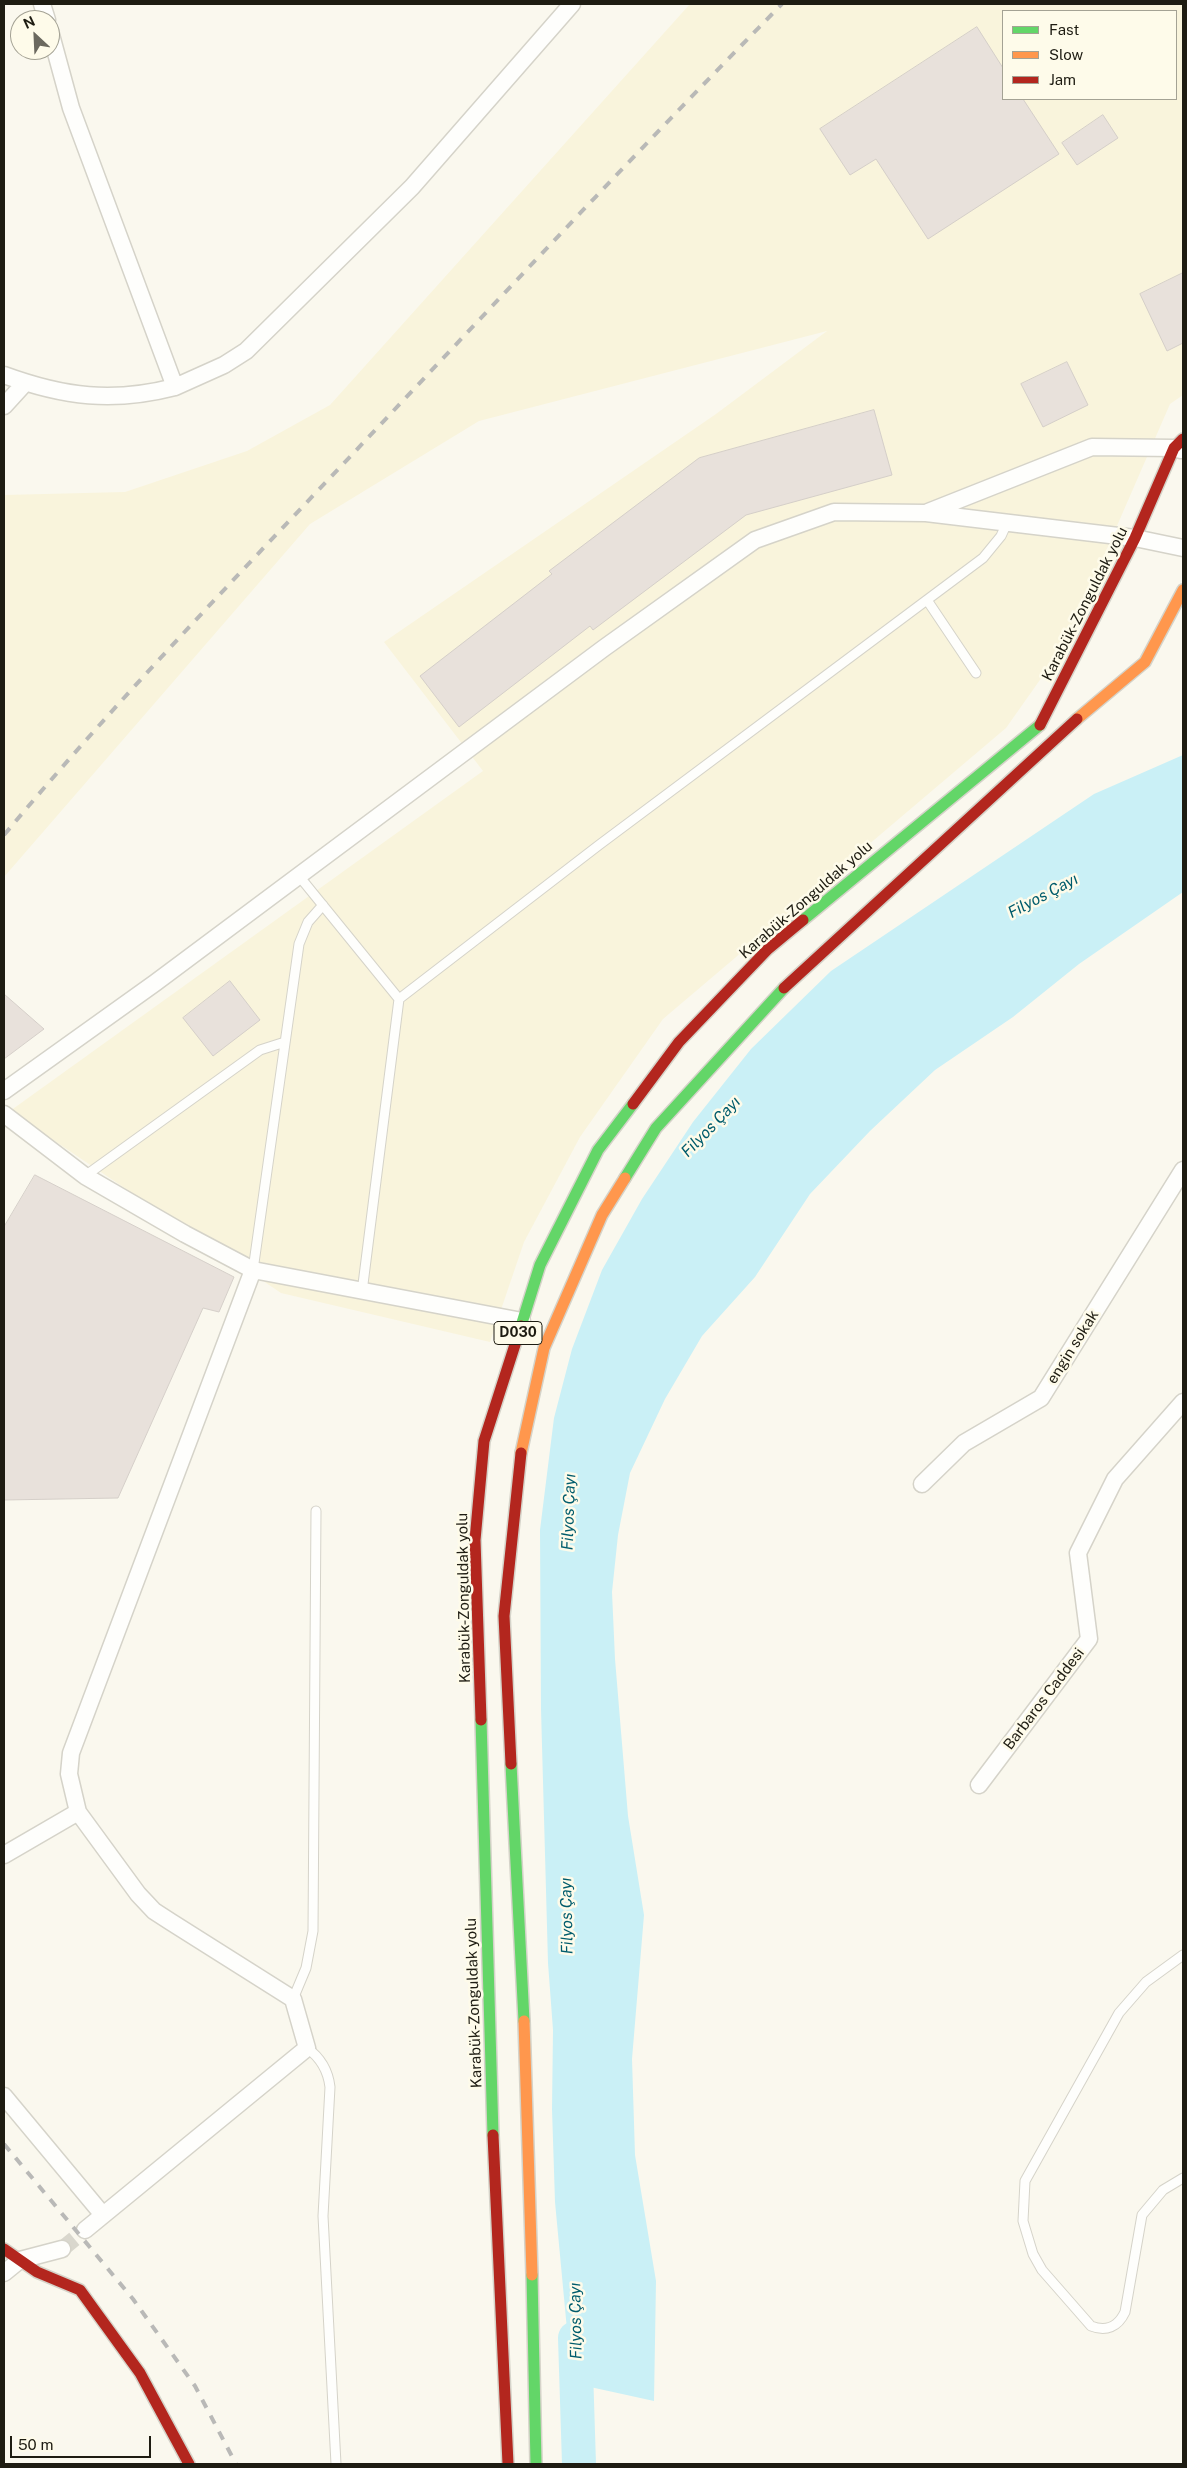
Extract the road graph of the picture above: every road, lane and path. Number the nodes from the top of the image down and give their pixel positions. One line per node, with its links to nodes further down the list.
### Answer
1 (572, 4): 5 (street)
2 (58, 60): 5 (street)
3 (4, 375): 4 (street)
4 (25, 383): 5 (street); 6 (street)
5 (175, 387)
6 (4, 406)
7 (1180, 446): 8 (street); 10 (main road, Karabük-Zonguldak yolu / D030)
8 (926, 513): 9 (street); 15 (street)
9 (1008, 523): 10 (street); 13 (lane)
10 (1135, 538): 11 (street); 25 (main road, Karabük-Zonguldak yolu / D030)
11 (1183, 548)
12 (1183, 590): 46 (main road, D030)
13 (927, 600): 14 (lane); 17 (lane)
14 (976, 673)
15 (299, 876): 16 (lane); 19 (street)
16 (323, 905): 17 (lane); 18 (lane)
17 (399, 998): 24 (lane)
18 (285, 1042): 22 (lane); 23 (lane)
19 (4, 1091)
20 (4, 1114): 22 (street)
21 (1183, 1170): 27 (street, engin sokak)
22 (85, 1176): 23 (street)
23 (254, 1270): 24 (street); 30 (street)
24 (362, 1292): 25 (street)
25 (522, 1321): 45 (main road, Karabük-Zonguldak yolu / D030)
26 (1183, 1402): 29 (street, Barbaros Caddesi)
27 (922, 1484)
28 (316, 1511): 33 (lane)
29 (979, 1785)
30 (78, 1812): 31 (street); 33 (street)
31 (4, 1855)
32 (1183, 1955): 36 (lane)
33 (293, 1999): 34 (street)
34 (307, 2048): 37 (street); 44 (lane)
35 (4, 2096): 37 (street)
36 (1183, 2178)
37 (103, 2215): 38 (street)
38 (85, 2230)
39 (4, 2249): 41 (main road)
40 (62, 2249): 41 (street)
41 (12, 2261): 42 (street); 43 (main road)
42 (4, 2273)
43 (189, 2464)
44 (336, 2464)
45 (508, 2464)
46 (536, 2464)

